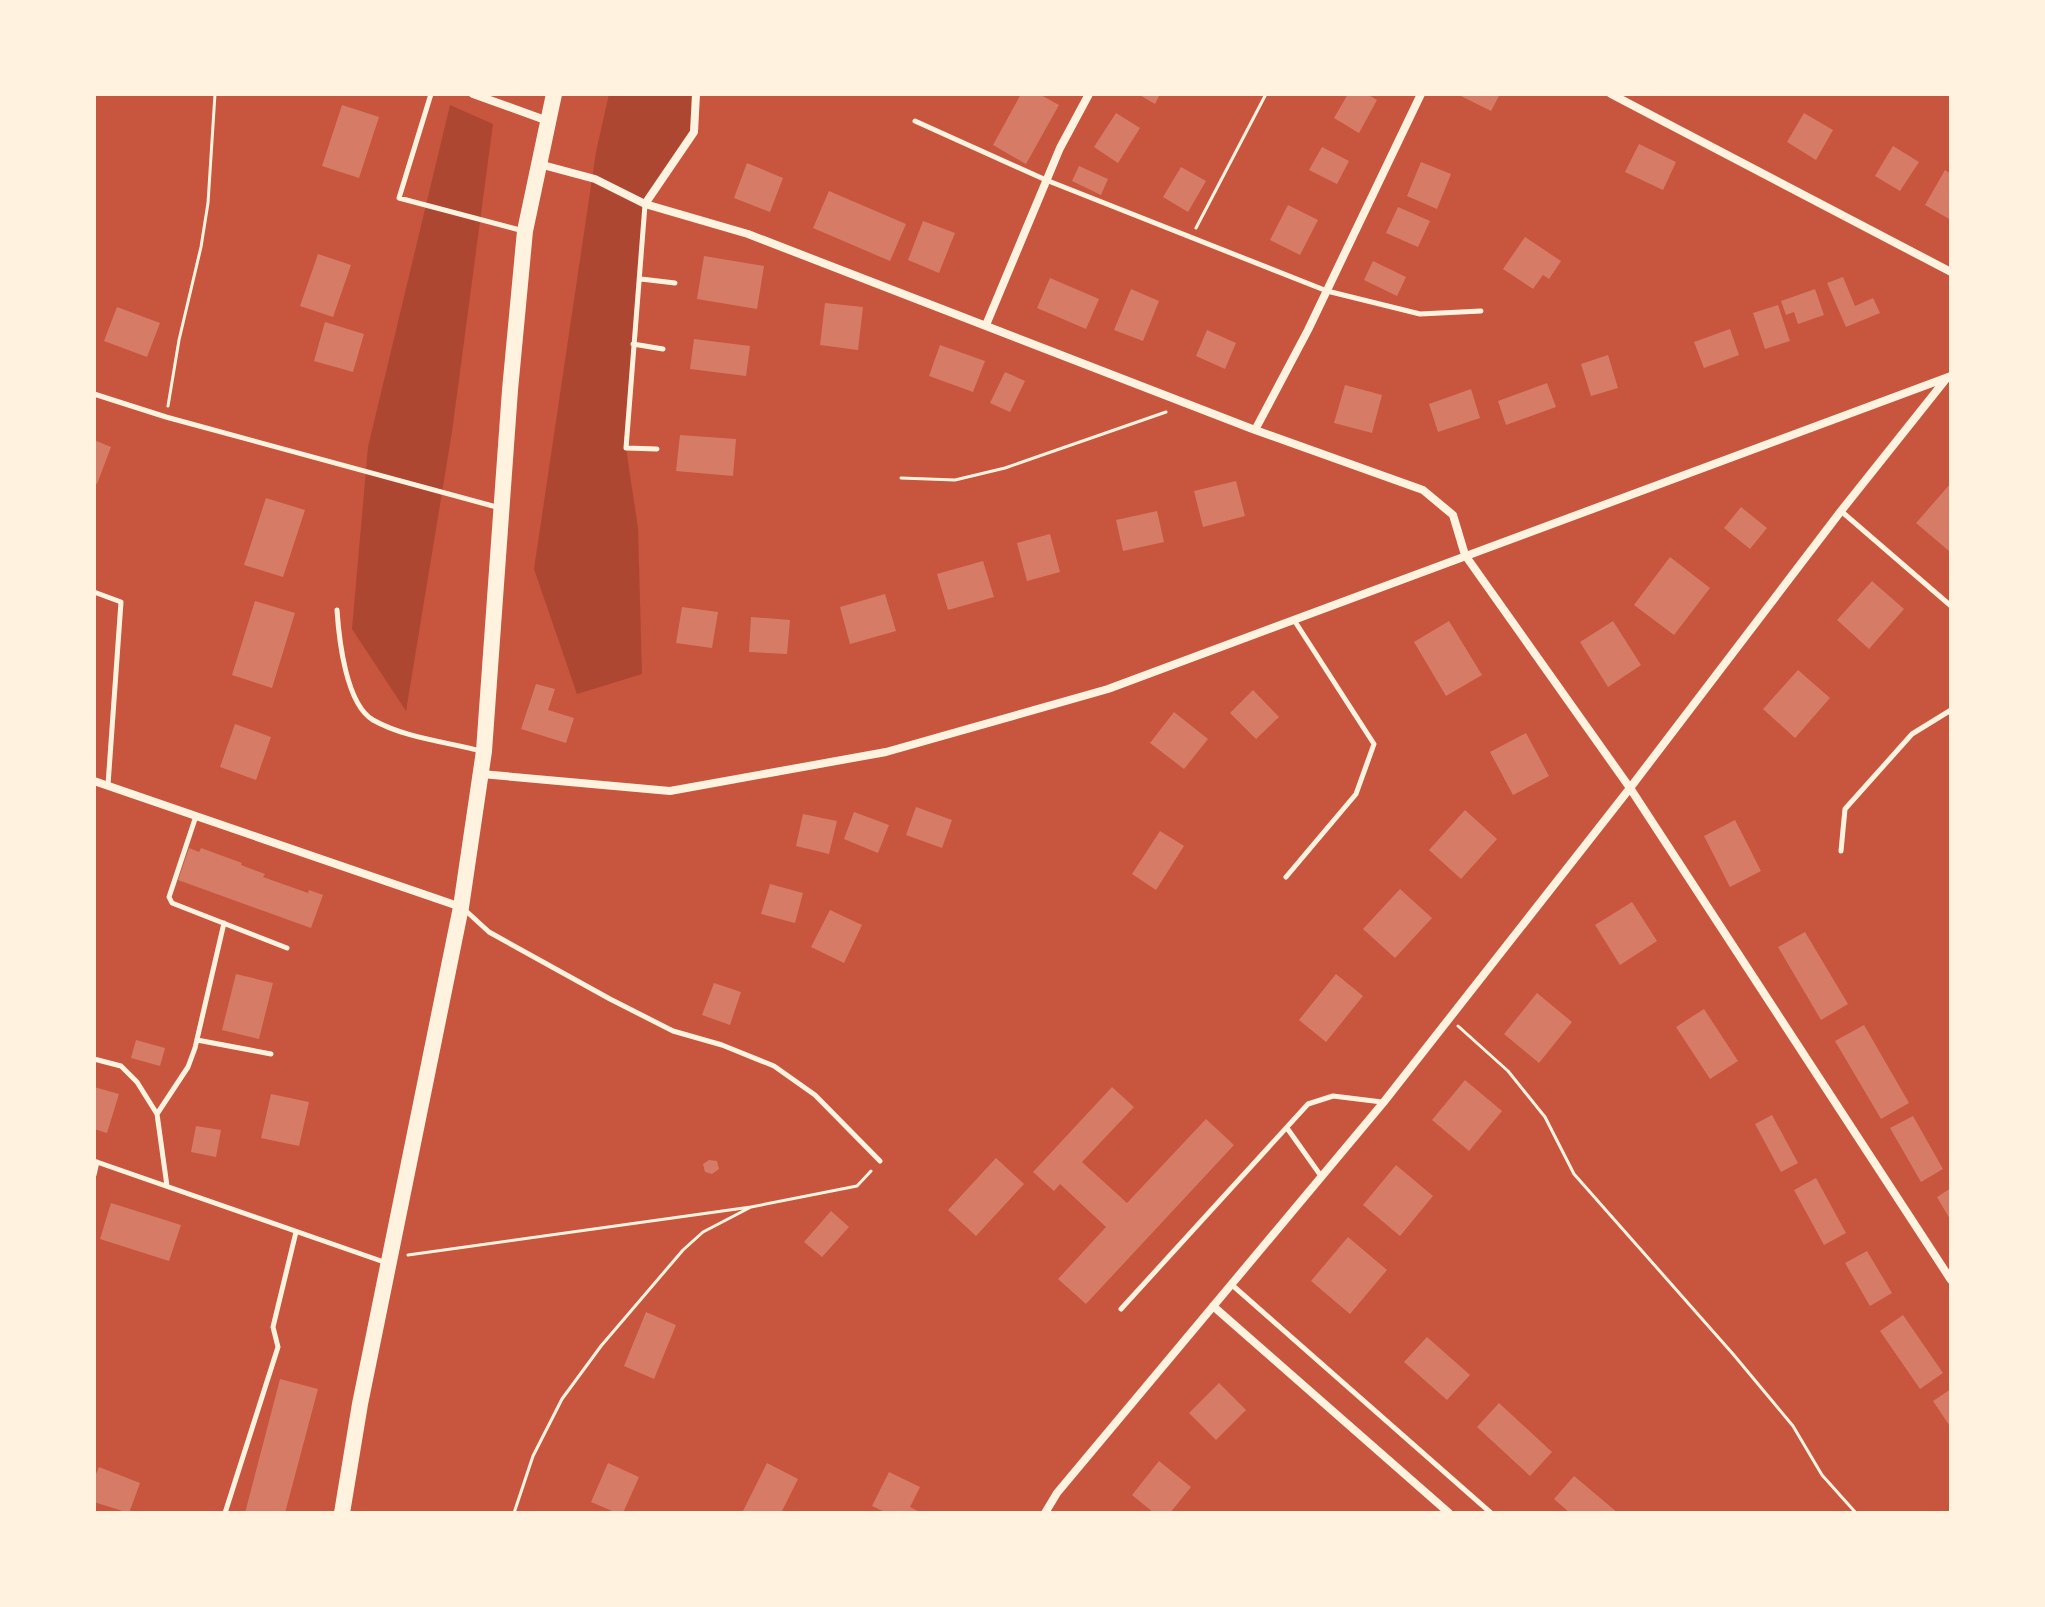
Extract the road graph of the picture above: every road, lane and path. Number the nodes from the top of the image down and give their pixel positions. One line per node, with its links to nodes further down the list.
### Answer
1 (215, 94): 28 (path)
2 (431, 94): 15 (lane)
3 (473, 94): 10 (street)
4 (554, 94): 10 (main road)
5 (696, 94): 14 (street)
6 (1089, 94): 13 (street)
7 (1266, 94): 16 (path)
8 (1421, 94): 20 (street)
9 (1611, 94): 17 (street)
10 (548, 121): 12 (main road)
11 (915, 121): 13 (lane)
12 (539, 164): 14 (street); 15 (main road)
13 (1046, 180): 16 (lane); 22 (street)
14 (645, 204): 18 (lane); 22 (street)
15 (525, 231): 32 (main road)
16 (1191, 239): 20 (lane)
17 (1951, 272)
18 (641, 279): 19 (lane); 23 (lane)
19 (675, 283)
20 (1327, 291): 21 (lane); 29 (street)
21 (1481, 311)
22 (986, 325): 27 (street)
23 (633, 344): 24 (lane); 30 (lane)
24 (663, 349)
25 (1949, 377): 33 (street); 34 (street)
26 (94, 394): 28 (lane)
27 (1188, 404): 29 (street); 31 (path)
28 (166, 417): 32 (lane)
29 (1255, 430): 34 (street)
30 (657, 449)
31 (901, 478)
32 (501, 509): 40 (main road)
33 (1841, 511): 36 (lane); 44 (street)
34 (1465, 555): 38 (street); 44 (street)
35 (94, 592): 43 (lane)
36 (1951, 606)
37 (337, 610): 40 (lane)
38 (1294, 620): 41 (street); 47 (lane)
39 (1951, 710): 46 (lane)
40 (484, 751): 41 (main road)
41 (480, 774): 48 (main road)
42 (94, 781): 43 (street)
43 (108, 785): 45 (street)
44 (1630, 788): 51 (street); 66 (street)
45 (196, 816): 48 (street); 49 (lane)
46 (1841, 851)
47 (1286, 877)
48 (461, 907): 58 (lane); 65 (main road)
49 (224, 923): 50 (lane); 52 (lane)
50 (287, 948)
51 (1450, 1019): 55 (street); 76 (path)
52 (197, 1040): 53 (lane); 56 (lane)
53 (271, 1054)
54 (94, 1059): 56 (lane)
55 (1383, 1103): 57 (lane); 61 (street)
56 (157, 1114): 62 (lane)
57 (1287, 1128): 61 (lane); 69 (lane)
58 (880, 1161): 63 (path)
59 (95, 1162): 60 (lane); 62 (lane)
60 (94, 1175)
61 (1322, 1177): 67 (street)
62 (167, 1186): 64 (lane)
63 (751, 1207): 65 (path); 72 (path)
64 (296, 1232): 65 (lane); 70 (lane)
65 (390, 1258): 71 (main road)
66 (1951, 1280)
67 (1230, 1284): 68 (street); 75 (lane)
68 (1213, 1306): 73 (street); 74 (street)
69 (1121, 1309)
70 (225, 1513)
71 (342, 1513)
72 (514, 1513)
73 (1045, 1513)
74 (1449, 1513)
75 (1491, 1513)
76 (1856, 1513)

